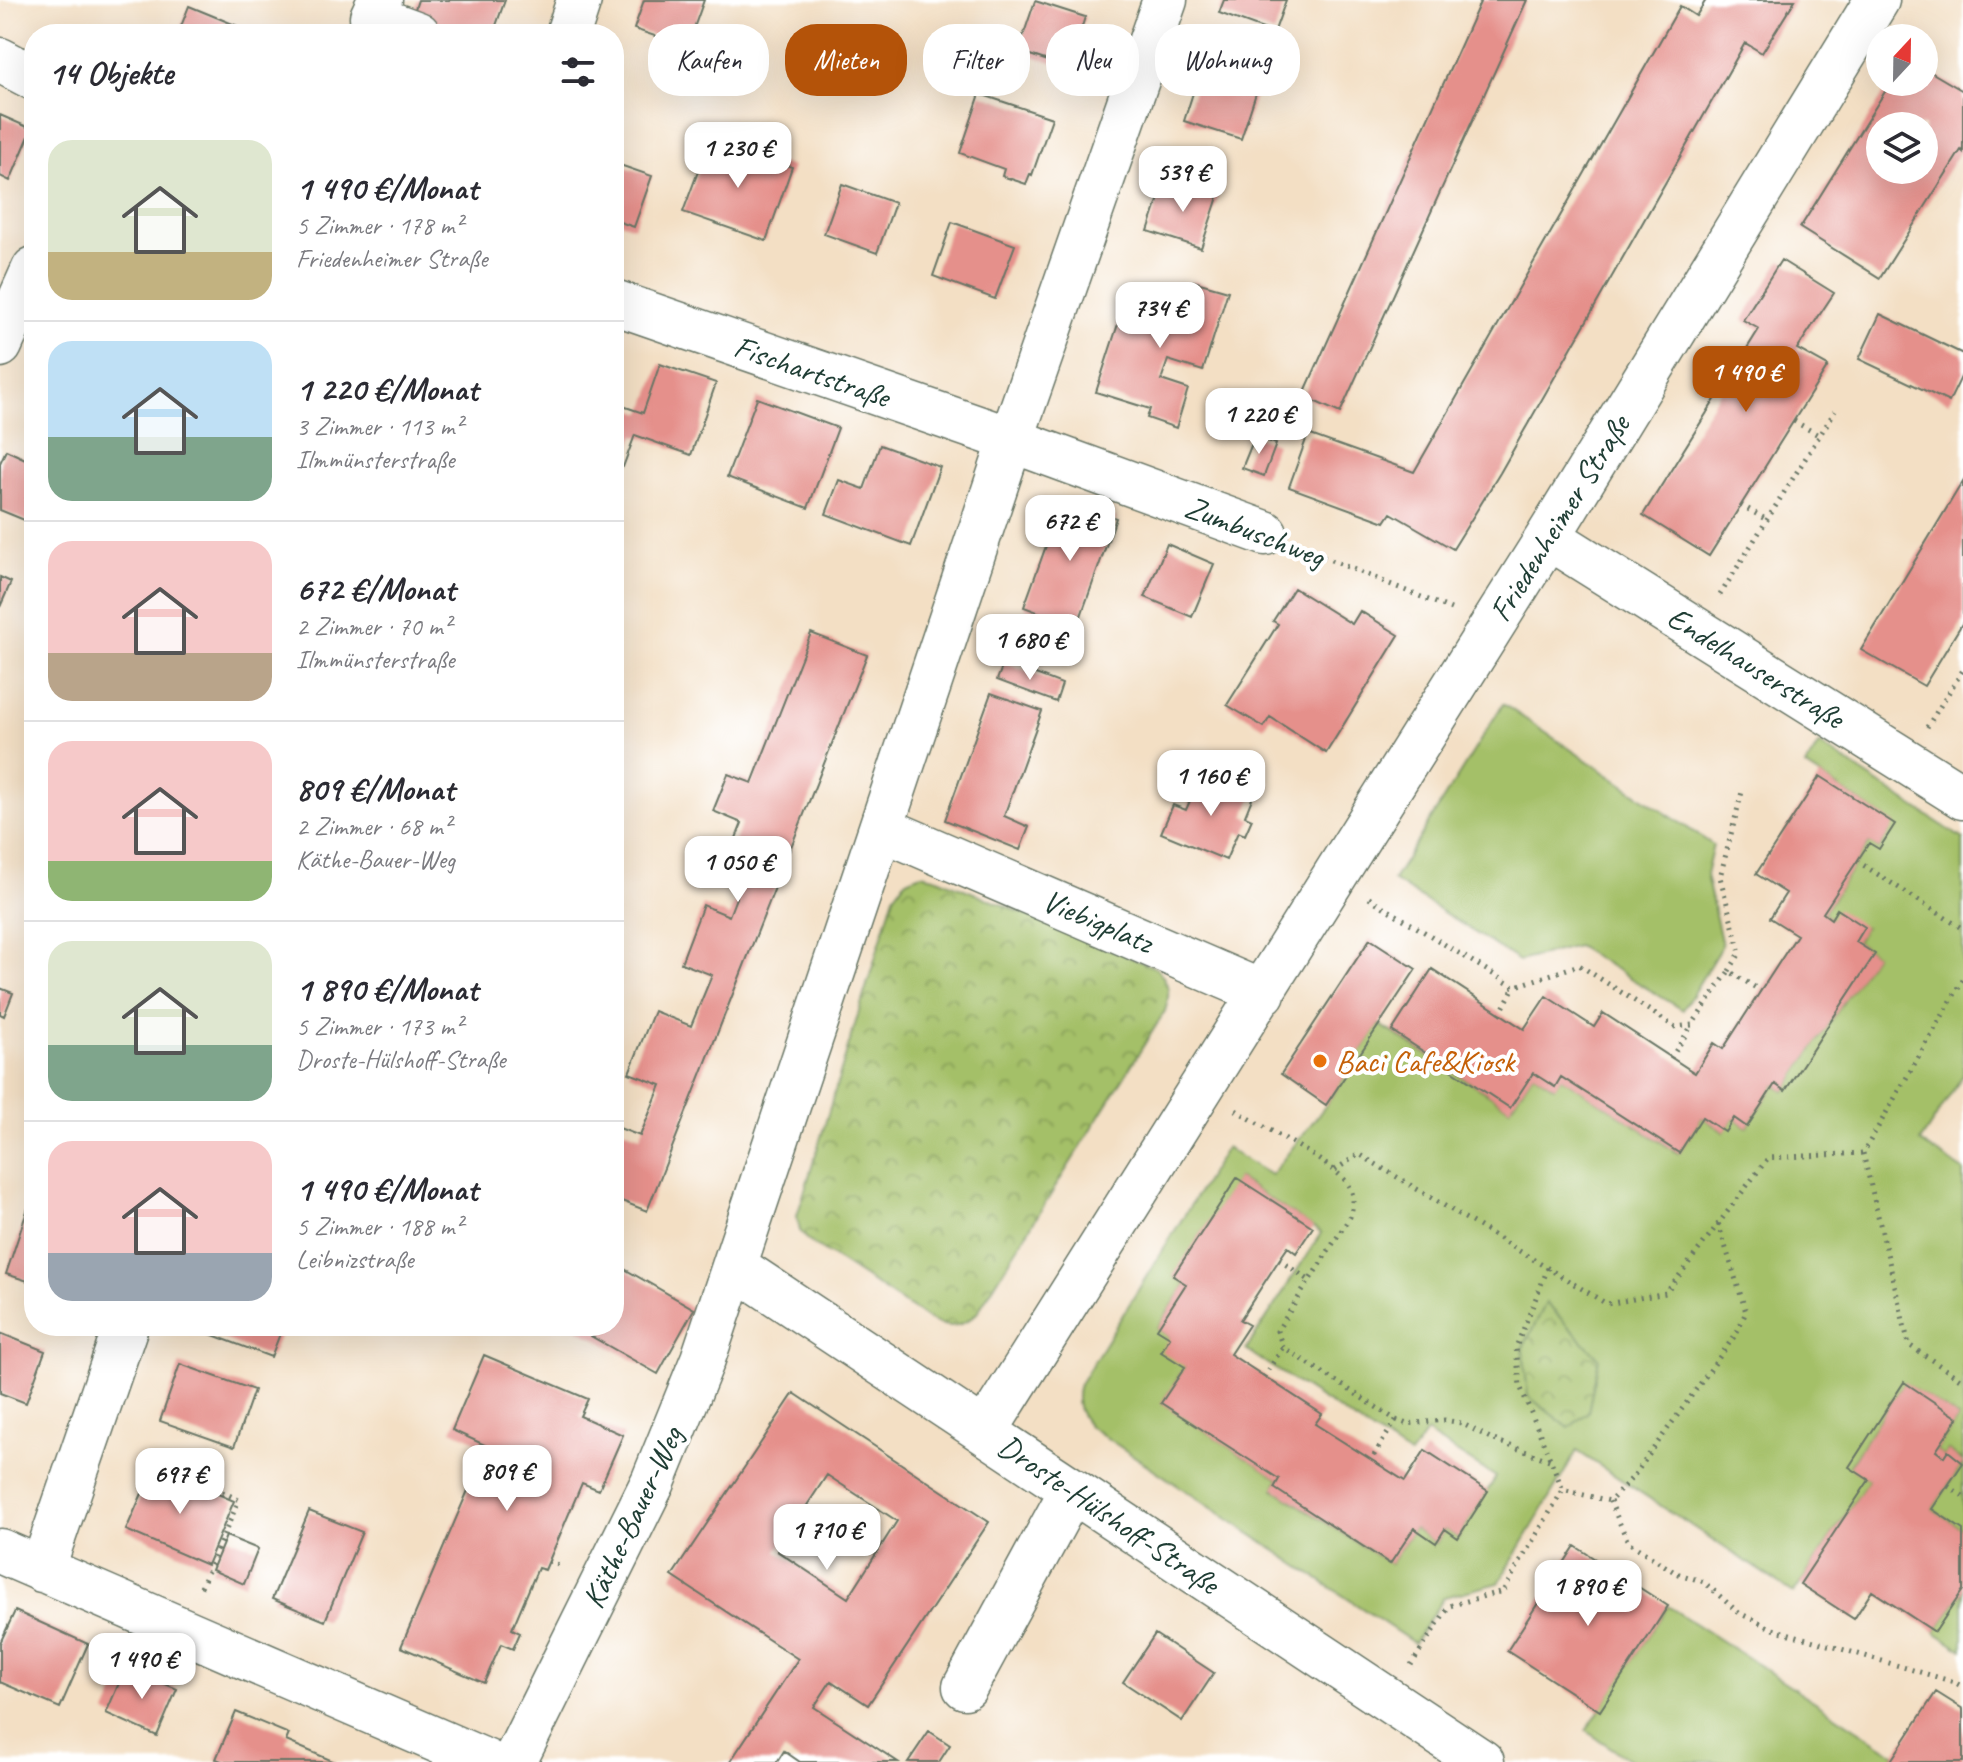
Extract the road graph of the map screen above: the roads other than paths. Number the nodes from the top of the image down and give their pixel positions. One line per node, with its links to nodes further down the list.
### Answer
1 (380, 0): 5 (street)
2 (579, 0): 6 (street)
3 (1165, 0): 12 (street)
4 (1877, 0): 14 (street, Friedenheimer Straße)
5 (391, 24)
6 (571, 24)
7 (0, 60): 8 (street)
8 (24, 73)
9 (24, 291): 11 (street)
10 (624, 305): 12 (street, Fischartstraße)
11 (0, 345)
12 (1011, 440): 13 (street, Zumbuschweg); 16 (street)
13 (1265, 533)
14 (1548, 537): 15 (street, Endelhauserstraße); 17 (street, Friedenheimer Straße)
15 (1963, 797)
16 (881, 828): 17 (street, Viebigplatz); 18 (street)
17 (1263, 993): 20 (street)
18 (736, 1267): 20 (street, Droste-Hülshoff-Straße); 26 (street, Käthe-Bauer-Weg)
19 (123, 1336): 23 (street)
20 (985, 1431): 21 (street, Droste-Hülshoff-Straße)
21 (1072, 1490): 24 (street); 27 (street, Droste-Hülshoff-Straße)
22 (0, 1551): 23 (street)
23 (42, 1570): 25 (street)
24 (965, 1687)
25 (487, 1762)
26 (514, 1762)
27 (1482, 1762)

